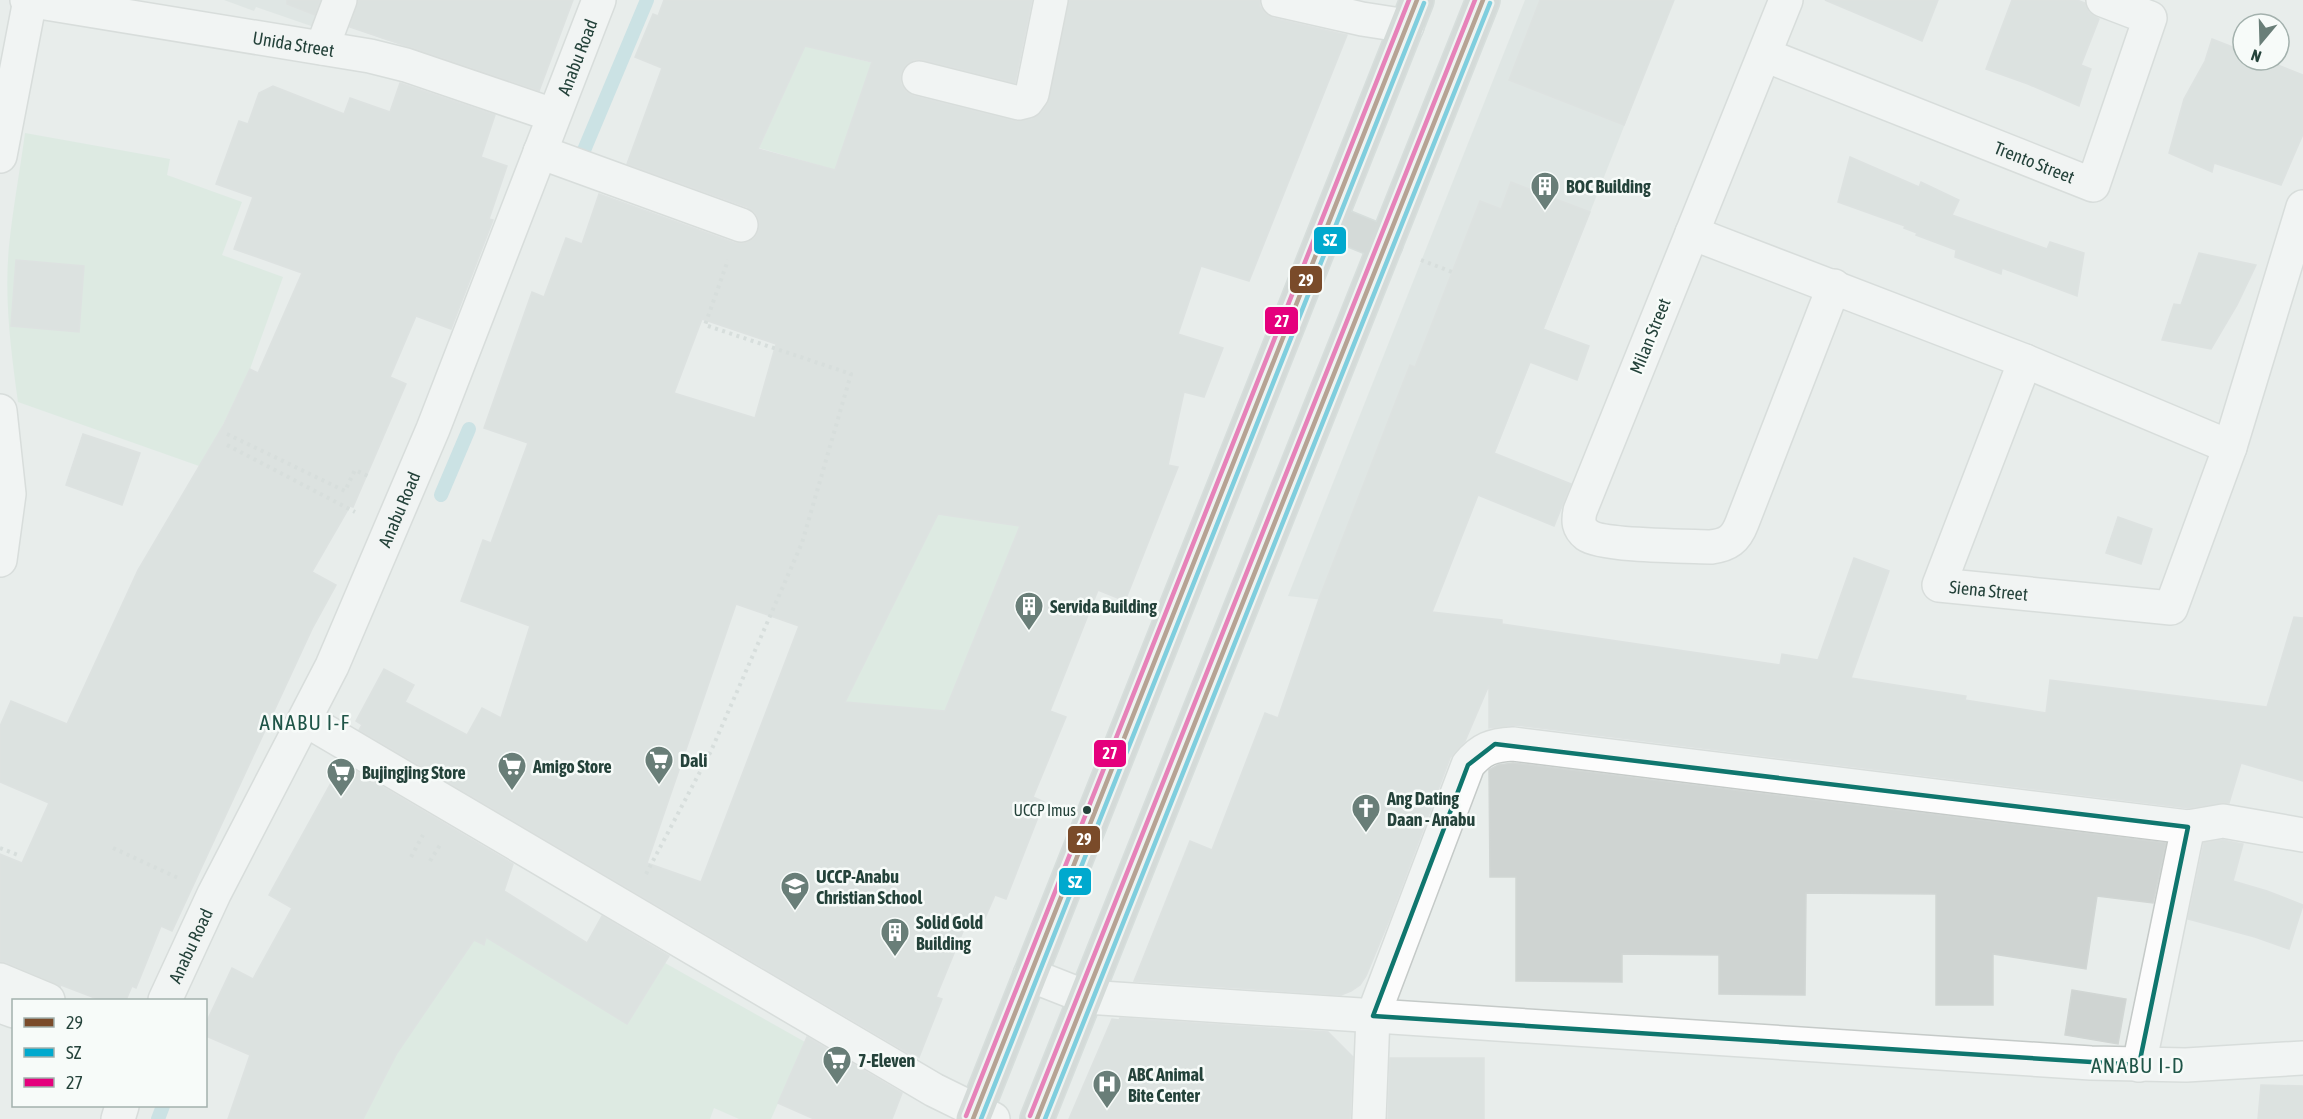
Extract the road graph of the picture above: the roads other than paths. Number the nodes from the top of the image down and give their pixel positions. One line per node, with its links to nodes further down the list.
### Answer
1 (28, 0): 9 (street, Unida Street); 16 (street)
2 (340, 0): 11 (street)
3 (599, 0): 14 (street, Anabu Road)
4 (1051, 0): 13 (street)
5 (1278, 0): 10 (street)
6 (1484, 0): 21 (highway)
7 (1786, 0): 12 (street, Milan Street)
8 (2103, 0): 12 (street, Trento Street)
9 (144, 9): 11 (street, Unida Street)
10 (1412, 13): 18 (highway)
11 (322, 48): 14 (street, Unida Street)
12 (1765, 55): 20 (street, Milan Street)
13 (920, 78)
14 (553, 115): 15 (street, Anabu Road)
15 (540, 152): 19 (street); 27 (street, Anabu Road)
16 (0, 156)
17 (2303, 207): 25 (street)
18 (1330, 221): 21 (highway); 30 (highway)
19 (741, 225)
20 (1692, 232): 22 (street); 22 (street, Milan Street)
21 (1386, 244): 32 (highway)
22 (1834, 286): 23 (street)
23 (2025, 361): 25 (street); 25 (street, Siena Street)
24 (0, 411): 26 (street)
25 (2230, 447)
26 (0, 560)
27 (306, 720): 34 (street, Anabu Road); 38 (street)
28 (2188, 827): 29 (street); 35 (street); 37 (street)
29 (2303, 836)
30 (1030, 975): 32 (street); 38 (highway)
31 (0, 980): 33 (street)
32 (1086, 997): 35 (street); 39 (highway)
33 (46, 999)
34 (165, 999)
35 (1373, 1016): 37 (street); 40 (street)
36 (2303, 1058): 37 (street)
37 (2139, 1065)
38 (980, 1116)
39 (1037, 1119)
40 (1369, 1119)

